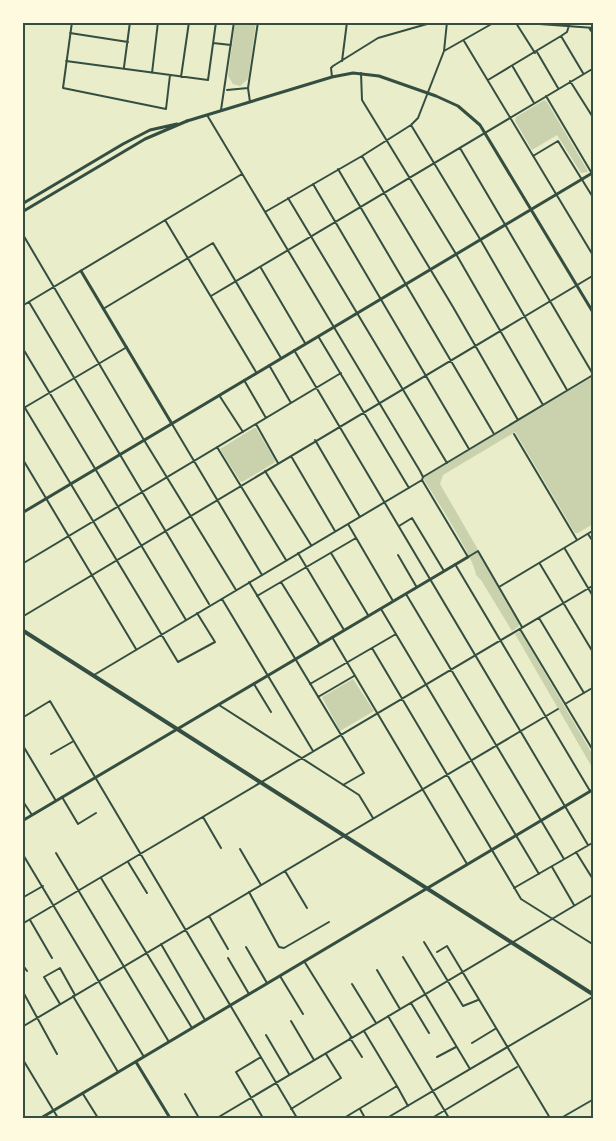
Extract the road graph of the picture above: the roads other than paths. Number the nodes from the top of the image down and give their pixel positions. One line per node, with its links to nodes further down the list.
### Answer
1 (72, 22): 15 (street)
2 (130, 22): 19 (street)
3 (158, 22): 29 (street)
4 (189, 22): 33 (street)
5 (216, 22): 20 (street)
6 (234, 22): 21 (street)
7 (258, 22): 37 (street)
8 (347, 22): 25 (street)
9 (434, 22): 25 (street)
10 (447, 22): 22 (street)
11 (495, 22): 18 (street)
12 (514, 23): 13 (street); 23 (street)
13 (570, 24): 14 (street); 17 (street)
14 (591, 28): 16 (street)
15 (70, 33): 19 (street); 24 (street)
16 (594, 35)
17 (561, 36): 23 (street); 31 (street)
18 (464, 41): 22 (street); 35 (street)
19 (128, 42): 27 (street)
20 (213, 42): 21 (street); 33 (street)
21 (231, 45): 39 (street)
22 (444, 51): 40 (street)
23 (536, 52): 26 (street); 38 (street)
24 (66, 61): 27 (street); 32 (street)
25 (342, 61): 34 (street)
26 (512, 66): 35 (street); 43 (street)
27 (123, 68): 29 (street)
28 (594, 68): 31 (street)
29 (152, 73): 32 (street)
30 (362, 73): 34 (street); 40 (street); 51 (street)
31 (583, 74): 36 (street)
32 (170, 75): 33 (street)
33 (181, 77)
34 (332, 77): 42 (street)
35 (487, 80): 46 (street)
36 (570, 81): 38 (street); 47 (street)
37 (248, 88): 39 (street); 42 (street)
38 (558, 88): 41 (street)
39 (225, 90): 44 (street)
40 (428, 93): 49 (street); 50 (street)
41 (546, 96): 43 (street); 58 (street)
42 (250, 102): 44 (street)
43 (534, 103): 46 (street)
44 (221, 110): 45 (street)
45 (207, 115): 48 (street); 57 (street)
46 (510, 118): 50 (street); 54 (street)
47 (594, 119)
48 (187, 121): 66 (street); 69 (street)
49 (411, 125): 51 (street); 55 (street)
50 (485, 133): 52 (street); 68 (street)
51 (387, 140): 53 (street); 59 (street)
52 (460, 148): 55 (street); 73 (street)
53 (362, 156): 56 (street); 62 (street)
54 (533, 156): 60 (street); 63 (street)
55 (434, 164): 59 (street); 76 (street)
56 (338, 170): 61 (street); 67 (street)
57 (242, 174): 70 (street); 71 (street)
58 (593, 174): 60 (street)
59 (410, 178): 62 (street); 78 (street)
60 (581, 179): 63 (street); 65 (street)
61 (313, 183): 64 (street); 72 (street)
62 (385, 193): 67 (street); 82 (street)
63 (556, 194): 68 (street); 79 (street)
64 (288, 198): 70 (street); 75 (street)
65 (594, 199)
66 (22, 204)
67 (360, 208): 72 (street); 86 (street)
68 (530, 209): 73 (street); 87 (street)
69 (22, 212)
70 (265, 212): 77 (street)
71 (165, 220): 80 (street); 83 (street)
72 (336, 222): 75 (street); 90 (street)
73 (504, 224): 76 (street); 91 (street)
74 (22, 233): 88 (street)
75 (312, 237): 77 (street); 95 (street)
76 (480, 239): 78 (street); 97 (street)
77 (288, 251): 81 (street); 98 (street)
78 (456, 254): 82 (street); 99 (street)
79 (594, 257)
80 (188, 258): 85 (street); 89 (street); 94 (street)
81 (261, 267): 85 (street); 101 (street)
82 (431, 269): 86 (street); 102 (street)
83 (81, 272): 88 (street); 94 (street)
84 (594, 275): 87 (street)
85 (236, 282): 89 (street); 106 (street)
86 (405, 284): 90 (street); 107 (street)
87 (576, 285): 91 (street); 96 (street)
88 (54, 287): 92 (street); 108 (street)
89 (211, 296): 110 (street)
90 (381, 298): 95 (street); 112 (street)
91 (550, 301): 97 (street); 113 (street)
92 (29, 302): 93 (street); 114 (street)
93 (22, 306)
94 (104, 309): 104 (street)
95 (357, 313): 98 (street); 117 (street)
96 (594, 314)
97 (524, 316): 99 (street); 118 (street)
98 (333, 327): 100 (street); 122 (street)
99 (499, 331): 102 (street); 123 (street)
100 (318, 336): 101 (street); 111 (street)
101 (305, 343): 105 (street)
102 (475, 346): 107 (street); 127 (street)
103 (22, 347): 119 (street)
104 (127, 347): 108 (street); 128 (street)
105 (294, 350): 106 (street); 116 (street)
106 (281, 358): 109 (street)
107 (450, 361): 112 (street); 132 (street)
108 (99, 364): 114 (street); 134 (street)
109 (269, 365): 110 (street); 121 (street)
110 (256, 372): 115 (street)
111 (341, 373): 116 (street); 125 (street)
112 (426, 375): 117 (street); 137 (street)
113 (593, 375): 118 (street)
114 (74, 378): 119 (street); 138 (street)
115 (244, 380): 120 (street); 126 (street)
116 (316, 389): 121 (street); 130 (street)
117 (402, 389): 122 (street); 143 (street)
118 (567, 390): 123 (street)
119 (50, 393): 124 (street); 144 (street)
120 (219, 394): 128 (street); 131 (street)
121 (291, 403): 126 (street)
122 (378, 404): 125 (street); 147 (street)
123 (543, 405): 127 (street)
124 (24, 408): 148 (street)
125 (364, 412): 130 (street); 150 (street)
126 (266, 418): 129 (street)
127 (518, 420): 132 (street)
128 (172, 424): 134 (street); 141 (street)
129 (256, 424): 131 (street); 142 (street)
130 (339, 427): 135 (street); 154 (street)
131 (243, 432): 136 (street)
132 (494, 434): 137 (street)
133 (514, 434): 168 (street)
134 (144, 440): 138 (street); 146 (street)
135 (315, 440): 139 (street); 158 (street)
136 (217, 447): 141 (street); 149 (street)
137 (470, 449): 143 (street)
138 (120, 454): 144 (street); 151 (street)
139 (291, 456): 142 (street); 164 (street)
140 (22, 458): 152 (street)
141 (194, 461): 146 (street); 153 (street)
142 (279, 463): 145 (street)
143 (447, 463): 147 (street)
144 (95, 469): 148 (street); 155 (street)
145 (265, 471): 149 (street); 171 (street)
146 (167, 477): 151 (street); 157 (street)
147 (422, 478): 150 (street); 176 (street)
148 (71, 484): 152 (street); 159 (street)
149 (241, 485): 153 (street); 178 (street)
150 (409, 488): 154 (street)
151 (142, 492): 155 (street); 163 (street)
152 (47, 499): 156 (street); 166 (street)
153 (217, 500): 157 (street); 185 (street)
154 (385, 503): 158 (street); 161 (street)
155 (118, 507): 159 (street); 170 (street)
156 (22, 513)
157 (190, 516): 163 (street); 193 (street)
158 (360, 517): 160 (street)
159 (93, 522): 166 (street); 177 (street)
160 (348, 524): 164 (street); 167 (street)
161 (399, 526): 183 (street); 186 (street)
162 (594, 530): 165 (street)
163 (165, 531): 170 (street); 200 (street)
164 (335, 531): 171 (street)
165 (588, 534): 168 (street); 169 (street)
166 (69, 536): 180 (street); 184 (street)
167 (356, 538): 174 (street); 198 (street)
168 (577, 540): 172 (street)
169 (594, 543)
170 (141, 545): 177 (street); 206 (street)
171 (311, 545): 173 (street)
172 (564, 548): 179 (street); 192 (street)
173 (298, 553): 178 (street); 182 (street)
174 (331, 553): 182 (street); 204 (street)
175 (398, 555): 190 (street)
176 (468, 557): 181 (street); 191 (street)
177 (116, 560): 184 (street); 210 (street)
178 (286, 560): 185 (street)
179 (539, 563): 191 (street); 199 (street)
180 (22, 564)
181 (455, 564): 183 (street); 213 (street)
182 (306, 568): 188 (street); 209 (street)
183 (444, 571): 186 (street)
184 (92, 574): 203 (street); 216 (street)
185 (262, 575): 187 (street)
186 (430, 579): 190 (street); 218 (street)
187 (249, 582): 193 (street); 195 (street)
188 (281, 582): 195 (street); 214 (street)
189 (594, 585): 192 (street)
190 (417, 587): 194 (street)
191 (499, 587): 207 (street)
192 (588, 588): 197 (street); 199 (street)
193 (236, 590): 196 (street)
194 (406, 594): 198 (street); 221 (street)
195 (257, 596): 219 (street)
196 (222, 598): 200 (street); 223 (street)
197 (594, 598)
198 (393, 601): 201 (street)
199 (563, 603): 205 (street); 217 (street)
200 (210, 605): 202 (street)
201 (381, 609): 204 (street); 211 (street)
202 (197, 613): 206 (street); 210 (street)
203 (22, 616)
204 (369, 616): 209 (street)
205 (539, 618): 207 (street); 229 (street)
206 (186, 620): 210 (street)
207 (521, 628): 213 (street); 232 (street)
208 (22, 630): 222 (main road)
209 (344, 630): 212 (street)
210 (161, 634): 216 (street)
211 (396, 634): 215 (street); 227 (street)
212 (332, 637): 214 (street); 220 (street)
213 (500, 641): 218 (street); 237 (street)
214 (320, 645): 219 (street)
215 (372, 648): 220 (street); 231 (street)
216 (136, 649): 222 (street)
217 (594, 654)
218 (475, 655): 221 (street); 240 (street)
219 (295, 659): 223 (street); 226 (street)
220 (346, 663): 224 (street); 226 (street)
221 (451, 670): 227 (street); 244 (street)
222 (93, 676): 239 (main road)
223 (268, 676): 225 (street); 245 (street)
224 (354, 676): 230 (street); 236 (street)
225 (255, 684): 233 (street); 235 (street)
226 (310, 684): 230 (street)
227 (426, 685): 231 (street); 249 (street)
228 (594, 687): 229 (street)
229 (584, 693): 232 (street)
230 (318, 697): 241 (street)
231 (402, 699): 236 (street); 250 (street)
232 (565, 704): 246 (street)
233 (219, 705): 239 (street); 248 (street)
234 (558, 709): 237 (street)
235 (271, 712)
236 (377, 714): 241 (street); 254 (street)
237 (545, 716): 240 (street); 255 (street)
238 (22, 718): 242 (street)
239 (178, 729): 251 (street); 252 (main road)
240 (520, 730): 244 (street); 259 (street)
241 (341, 735): 245 (street); 253 (street)
242 (73, 741): 247 (street); 251 (street)
243 (22, 744): 258 (street)
244 (496, 745): 249 (street); 265 (street)
245 (314, 752): 248 (street)
246 (594, 752)
247 (51, 754)
248 (302, 759): 252 (street); 253 (street)
249 (471, 760): 250 (street); 267 (street)
250 (447, 775): 254 (street); 272 (street)
251 (94, 778): 256 (street); 276 (street)
252 (262, 782): 262 (street); 266 (main road)
253 (344, 785): 263 (street)
254 (423, 789): 263 (street); 279 (street)
255 (592, 790): 259 (street)
256 (62, 797): 258 (street); 260 (street)
257 (22, 800): 261 (street)
258 (56, 801): 261 (street)
259 (566, 806): 265 (street); 269 (street)
260 (96, 813)
261 (32, 815): 264 (street)
262 (203, 817): 270 (street); 276 (street)
263 (373, 818): 266 (street)
264 (22, 821)
265 (541, 821): 267 (street); 277 (street)
266 (344, 835): 281 (street); 287 (main road)
267 (516, 836): 272 (street); 282 (street)
268 (594, 842): 269 (street)
269 (588, 845): 273 (street)
270 (221, 848)
271 (240, 849): 285 (street)
272 (492, 850): 279 (street); 288 (street)
273 (576, 852): 277 (street); 284 (street)
274 (22, 853): 286 (street)
275 (56, 853): 289 (street)
276 (140, 855): 278 (street); 302 (street)
277 (564, 859): 280 (street)
278 (128, 862): 283 (street); 291 (street)
279 (467, 864): 287 (street)
280 (552, 867): 282 (street); 295 (street)
281 (285, 871): 285 (street); 296 (street)
282 (539, 874): 288 (street)
283 (101, 878): 289 (street); 310 (street)
284 (594, 881)
285 (261, 885): 290 (street)
286 (43, 886): 293 (street); 294 (street)
287 (426, 888): 304 (main road); 314 (street)
288 (514, 888): 298 (street)
289 (79, 891): 294 (street); 316 (street)
290 (249, 892): 297 (street); 300 (street)
291 (147, 893)
292 (594, 894): 295 (street)
293 (22, 898)
294 (54, 905): 299 (street); 321 (street)
295 (574, 905): 298 (street)
296 (307, 908)
297 (209, 916): 302 (street); 308 (street)
298 (551, 919): 304 (street); 306 (street)
299 (30, 920): 301 (street); 312 (street)
300 (328, 922)
301 (22, 924)
302 (184, 931): 305 (street); 333 (street)
303 (424, 942): 322 (street)
304 (512, 942): 319 (street); 328 (main road)
305 (161, 944): 310 (street); 338 (street)
306 (594, 945)
307 (246, 947): 323 (street)
308 (228, 949)
309 (437, 952): 319 (street)
310 (147, 953): 316 (street); 342 (street)
311 (403, 957): 327 (street)
312 (52, 958)
313 (228, 958): 326 (street)
314 (304, 961): 320 (street); 347 (street)
315 (22, 964): 318 (street)
316 (123, 966): 321 (street); 348 (street)
317 (377, 970): 334 (street)
318 (27, 971)
319 (462, 972): 322 (street); 330 (street)
320 (280, 976): 323 (street); 335 (street)
321 (99, 980): 329 (street); 354 (street)
322 (447, 981): 327 (street); 330 (street)
323 (267, 983): 326 (street)
324 (352, 984): 340 (street)
325 (22, 990): 337 (street)
326 (249, 994): 333 (street)
327 (424, 995): 331 (street); 350 (street)
328 (594, 995): 351 (street)
329 (74, 996): 332 (street); 332 (street); 363 (street)
330 (478, 999): 343 (street)
331 (411, 1003): 334 (street); 345 (street)
332 (60, 1004): 337 (street)
333 (229, 1006): 338 (street); 355 (street)
334 (400, 1009): 336 (street)
335 (303, 1014)
336 (388, 1016): 340 (street); 367 (street)
337 (38, 1018): 341 (street); 353 (street)
338 (206, 1020): 342 (street)
339 (291, 1021): 359 (street)
340 (376, 1023): 344 (street)
341 (22, 1027)
342 (192, 1028): 348 (street)
343 (496, 1029): 349 (street); 351 (street)
344 (364, 1031): 347 (street); 366 (street)
345 (429, 1033)
346 (266, 1035): 364 (street)
347 (351, 1038): 352 (street); 356 (street)
348 (169, 1042): 354 (street)
349 (472, 1043)
350 (456, 1047): 357 (street); 362 (street)
351 (507, 1047): 361 (street); 362 (street)
352 (326, 1053): 359 (street); 373 (street)
353 (57, 1054)
354 (144, 1057): 360 (street)
355 (261, 1057): 365 (street); 370 (street)
356 (362, 1057)
357 (437, 1057)
358 (22, 1058): 375 (street)
359 (314, 1060): 364 (street)
360 (136, 1062): 363 (street); 380 (street)
361 (518, 1067): 376 (street); 390 (street)
362 (470, 1069): 367 (street)
363 (118, 1072): 368 (street)
364 (290, 1074): 365 (street)
365 (276, 1082): 370 (street); 373 (street)
366 (397, 1086): 372 (street); 374 (street)
367 (432, 1092): 372 (street); 376 (street)
368 (83, 1094): 375 (street); 379 (street)
369 (185, 1094): 381 (street)
370 (251, 1098): 382 (street); 383 (street)
371 (594, 1099): 391 (street)
372 (408, 1106): 387 (street)
373 (291, 1109): 384 (street)
374 (360, 1109): 385 (street); 386 (street)
375 (53, 1111): 377 (street); 378 (street)
376 (444, 1111): 388 (street); 389 (street)
377 (41, 1119)
378 (58, 1119)
379 (98, 1119)
380 (170, 1119)
381 (199, 1119)
382 (217, 1119)
383 (263, 1119)
384 (297, 1119)
385 (344, 1119)
386 (365, 1119)
387 (387, 1119)
388 (432, 1119)
389 (448, 1119)
390 (550, 1119)
391 (561, 1119)

